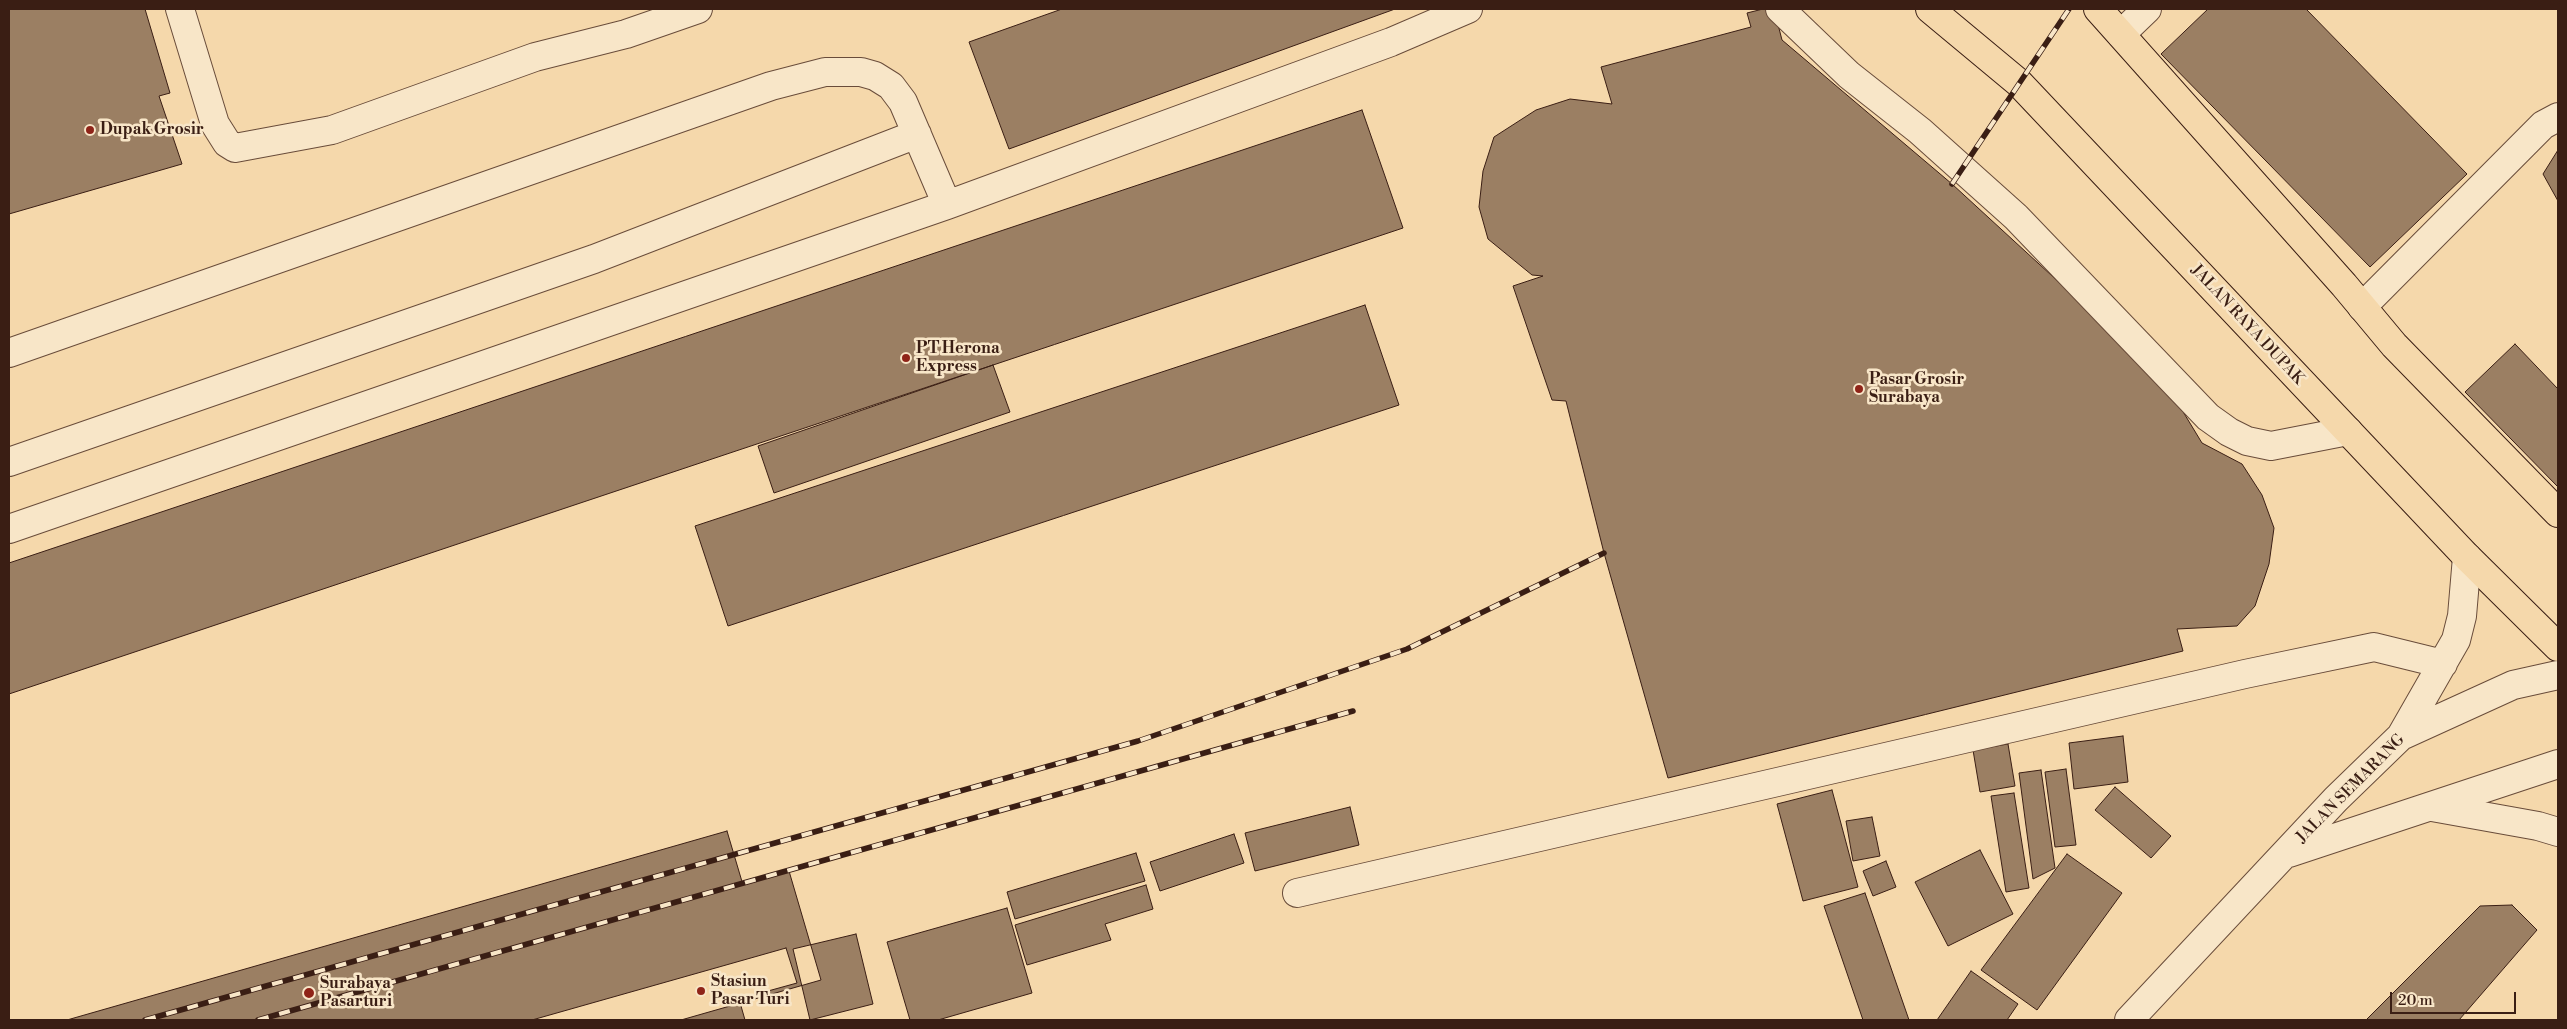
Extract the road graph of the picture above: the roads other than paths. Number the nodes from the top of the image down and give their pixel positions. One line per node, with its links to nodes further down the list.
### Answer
1 (180, 9): 2 (street)
2 (698, 9)
3 (1468, 9): 11 (street)
4 (1780, 9): 14 (street)
5 (1930, 9): 14 (main road, JALAN RAYA DUPAK)
6 (2098, 9): 8 (main road)
7 (2147, 9): 8 (street)
8 (2121, 34): 12 (main road)
9 (2558, 117): 12 (street)
10 (918, 134): 11 (street); 13 (street); 15 (street)
11 (947, 205): 17 (street)
12 (2362, 307): 16 (main road)
13 (9, 353)
14 (2348, 431): 18 (main road, JALAN RAYA DUPAK)
15 (9, 462)
16 (2558, 513)
17 (9, 529)
18 (2467, 557): 19 (main road, JALAN RAYA DUPAK); 20 (street)
19 (2558, 647)
20 (2443, 664): 22 (street); 27 (street)
21 (2558, 674): 22 (street, JALAN SEMARANG)
22 (2402, 736): 26 (street, JALAN SEMARANG)
23 (2558, 764): 24 (street, JALAN SEMARANG)
24 (2431, 806): 25 (street); 26 (street, JALAN SEMARANG)
25 (2558, 832)
26 (2286, 853): 28 (street, JALAN SEMARANG)
27 (1297, 893)
28 (2129, 1020)

